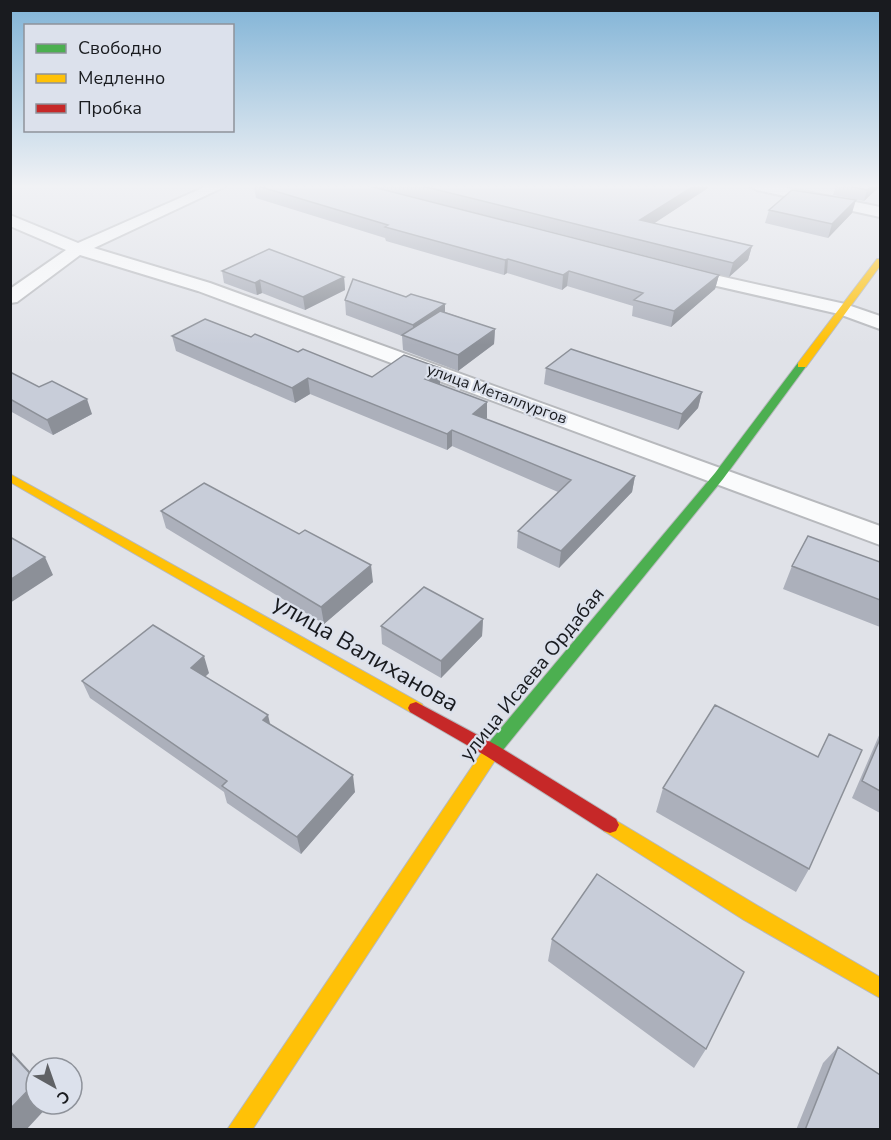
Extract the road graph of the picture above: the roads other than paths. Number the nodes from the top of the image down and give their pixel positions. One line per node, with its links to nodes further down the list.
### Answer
1 (55, 239): 3 (street, улица Металлургов)
2 (100, 239): 3 (street)
3 (78, 249): 6 (street); 9 (street, улица Металлургов)
4 (880, 261): 7 (street, улица Исаева Ордабая)
5 (666, 269): 7 (street)
6 (10, 298)
7 (845, 310): 8 (street); 9 (street, улица Исаева Ордабая)
8 (880, 323)
9 (719, 476): 11 (street, улица Металлургов); 12 (street, улица Исаева Ордабая)
10 (10, 477): 12 (street, улица Валиханова)
11 (880, 536)
12 (492, 751): 13 (street, улица Валиханова); 14 (street, улица Исаева Ордабая)
13 (880, 988)
14 (238, 1130)

